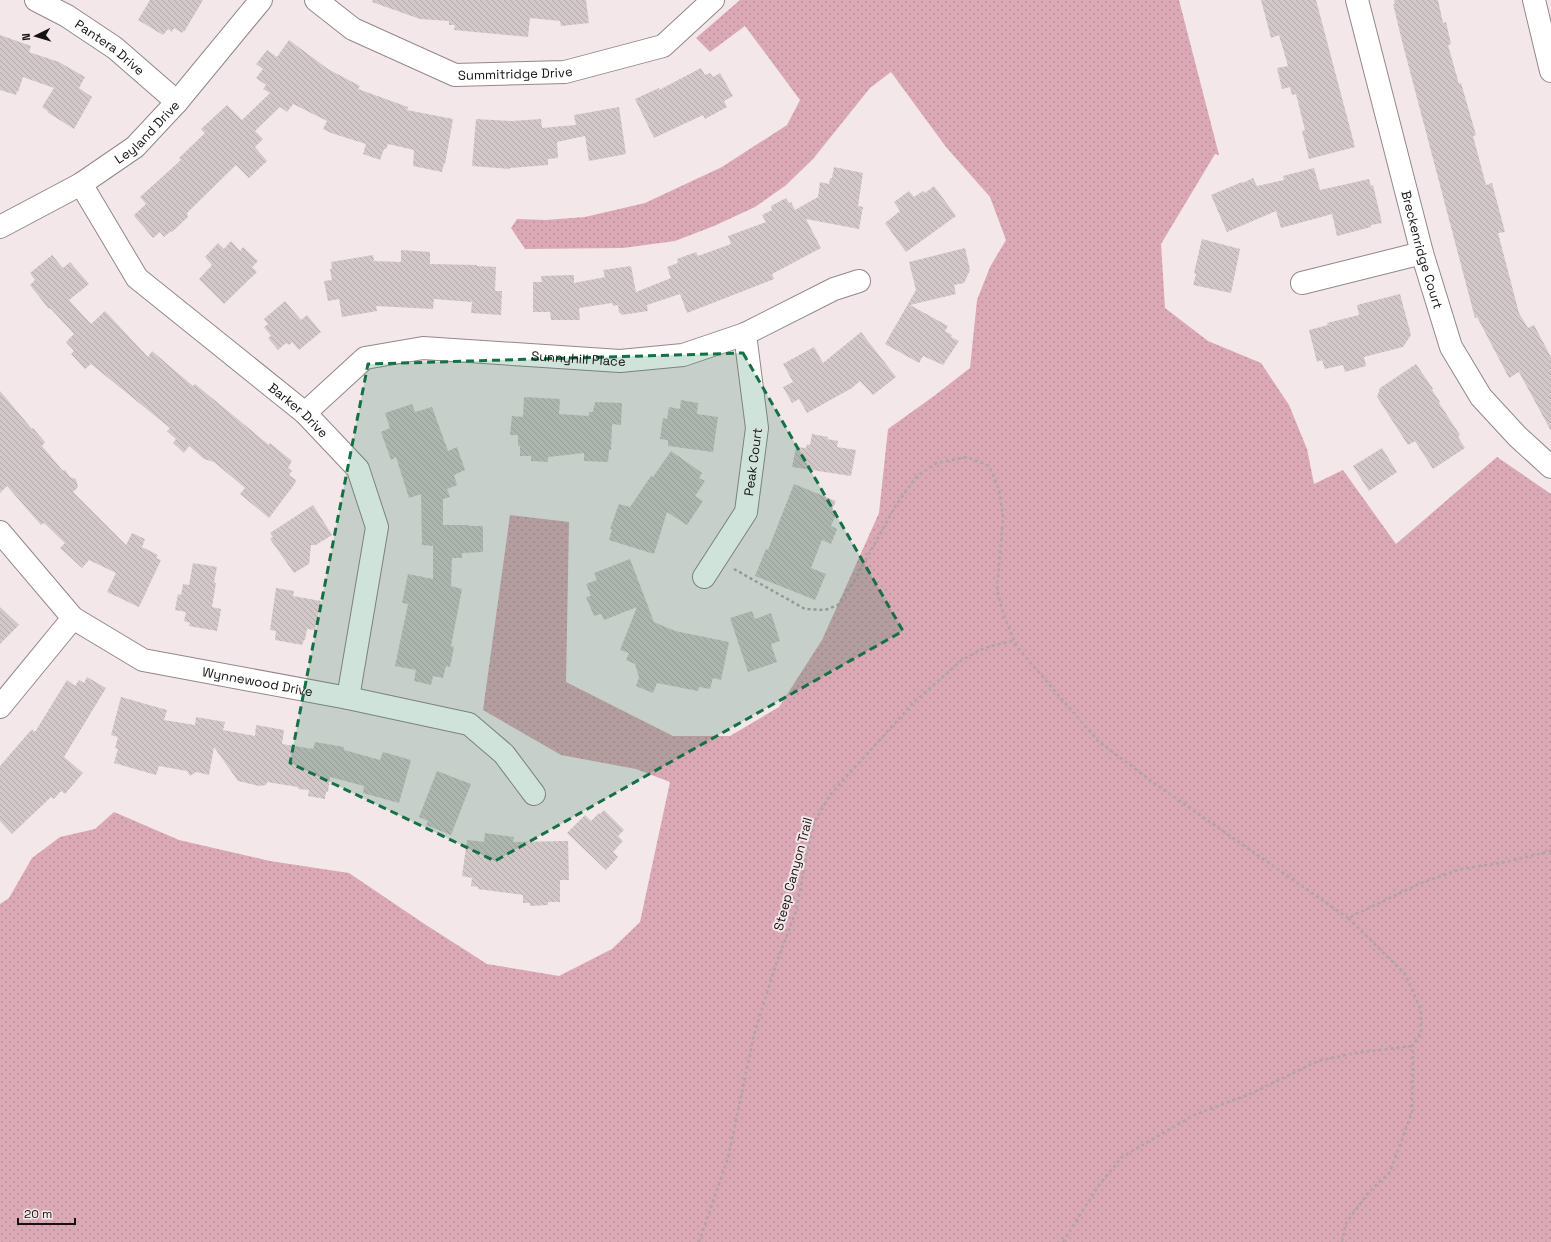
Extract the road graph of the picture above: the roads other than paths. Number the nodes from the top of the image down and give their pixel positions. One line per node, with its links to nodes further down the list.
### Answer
1 (36, 0): 8 (street, Pantera Drive)
2 (261, 0): 8 (street, Leyland Drive)
3 (316, 0): 4 (street, Summitridge Drive)
4 (713, 0)
5 (1357, 0): 11 (street, Breckenridge Court)
6 (1534, 0): 7 (street)
7 (1551, 71)
8 (177, 102): 9 (street, Leyland Drive)
9 (81, 184): 10 (street, Leyland Drive); 15 (street, Barker Drive)
10 (0, 227)
11 (1422, 253): 13 (street); 16 (street, Breckenridge Court)
12 (859, 281): 14 (street, Sunnyhill Place)
13 (1302, 283)
14 (745, 334): 15 (street, Sunnyhill Place); 18 (street, Peak Court)
15 (305, 412): 20 (street, Barker Drive)
16 (1551, 467)
17 (0, 532): 19 (street, Wynnewood Drive)
18 (704, 577)
19 (73, 618): 20 (street, Wynnewood Drive); 21 (street)
20 (348, 698): 22 (street, Wynnewood Drive)
21 (0, 707)
22 (534, 794)

